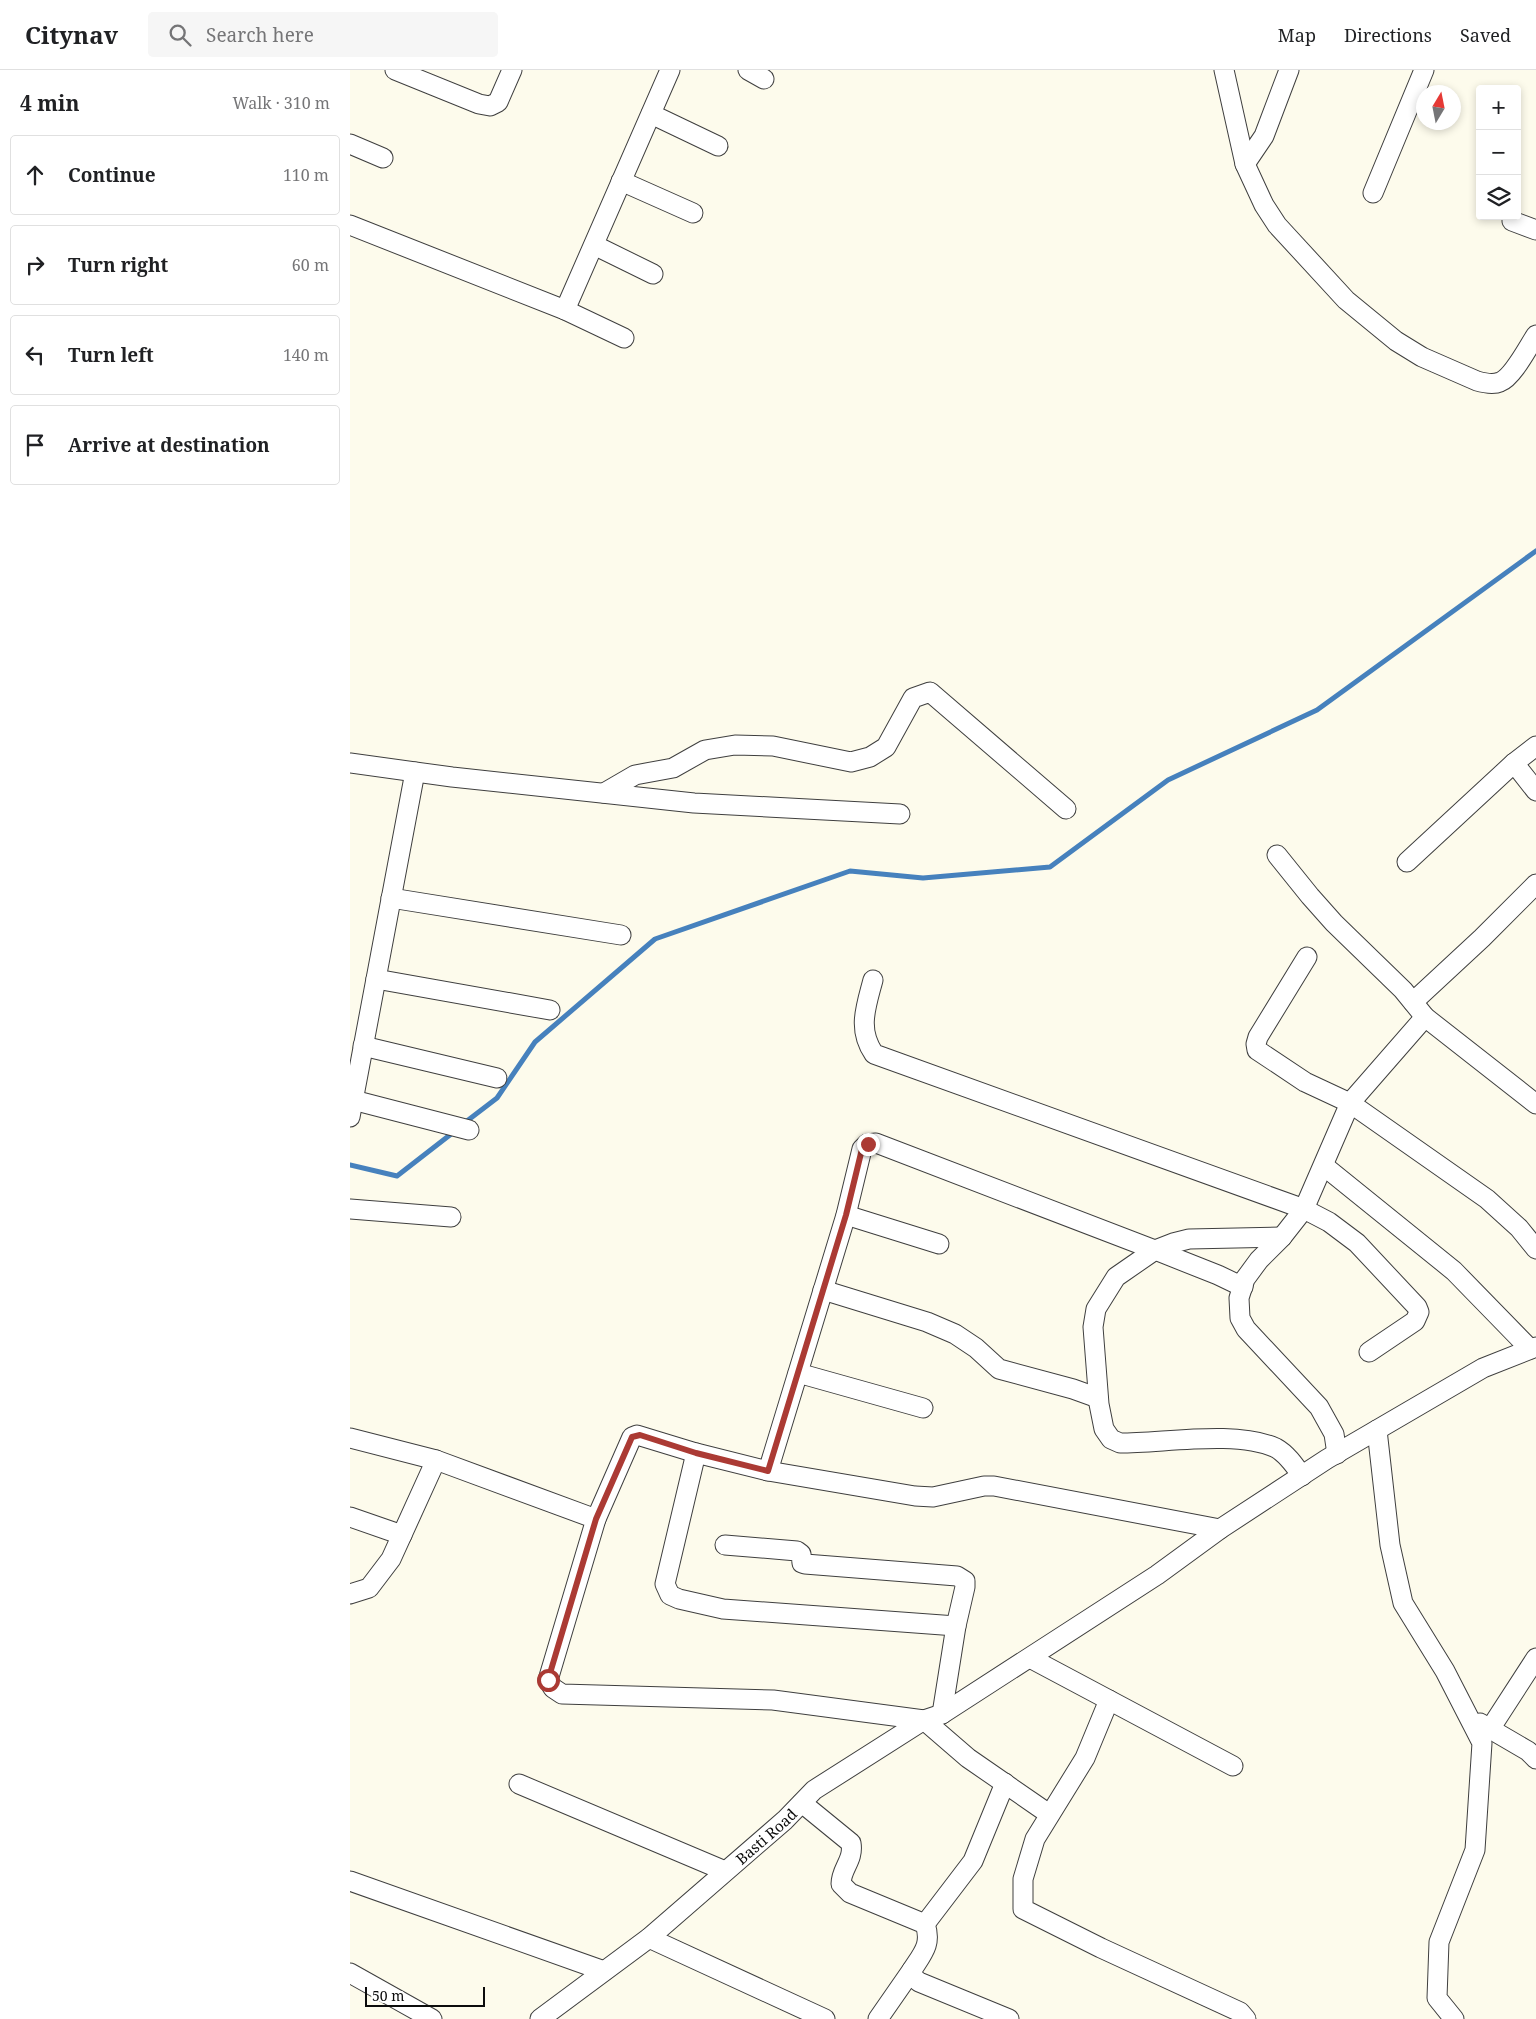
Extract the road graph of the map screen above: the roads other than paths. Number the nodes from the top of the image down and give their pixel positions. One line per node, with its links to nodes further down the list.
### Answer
1 (394, 70): 2 (street)
2 (512, 70)
3 (670, 70): 7 (street)
4 (1224, 70): 11 (street)
5 (1289, 70): 11 (street)
6 (1424, 70): 13 (street)
7 (651, 114): 9 (street); 12 (street)
8 (350, 144): 10 (street)
9 (718, 146)
10 (383, 158)
11 (1245, 164): 21 (street)
12 (621, 181): 14 (street); 18 (street)
13 (1373, 193)
14 (693, 214)
15 (1512, 221): 17 (street)
16 (350, 225): 20 (street)
17 (1536, 230)
18 (594, 245): 19 (street); 20 (street)
19 (653, 274)
20 (565, 310): 22 (street)
21 (1536, 335)
22 (624, 338)
23 (1536, 746): 25 (street)
24 (350, 763): 26 (street)
25 (1514, 763): 27 (street); 32 (street)
26 (415, 772): 28 (street); 34 (street)
27 (1536, 791)
28 (604, 793): 29 (street); 30 (street)
29 (1066, 810)
30 (900, 814)
31 (1277, 855): 39 (street)
32 (1407, 862)
33 (1536, 884): 39 (street)
34 (391, 898): 35 (street); 37 (street)
35 (621, 935)
36 (1307, 957): 44 (street)
37 (376, 979): 40 (street); 42 (street)
38 (873, 980): 50 (street)
39 (1413, 1002): 41 (street)
40 (550, 1010)
41 (1425, 1018): 44 (street); 45 (street)
42 (363, 1046): 43 (street); 46 (street)
43 (497, 1078)
44 (1350, 1103): 48 (street); 55 (street)
45 (1536, 1104)
46 (352, 1109): 47 (street)
47 (469, 1130)
48 (1324, 1166): 50 (street); 59 (street)
49 (350, 1209): 52 (street)
50 (1304, 1209): 53 (street); 60 (street)
51 (846, 1215): 54 (street); 56 (street); 58 (street)
52 (451, 1217)
53 (1282, 1236): 56 (street); 57 (street)
54 (939, 1244)
55 (1536, 1249)
56 (1155, 1250): 57 (street); 62 (street)
57 (1243, 1287): 67 (street)
58 (823, 1290): 61 (street); 62 (street)
59 (1533, 1348): 64 (street)
60 (1368, 1352)
61 (798, 1373): 63 (street); 69 (street)
62 (1098, 1398): 70 (street)
63 (923, 1408)
64 (1377, 1430): 67 (street); 82 (street)
65 (350, 1438): 68 (street)
66 (696, 1453): 69 (street); 72 (street); 77 (street)
67 (1337, 1454): 70 (street)
68 (436, 1460): 72 (street); 74 (street)
69 (768, 1471): 73 (street)
70 (1302, 1476): 73 (street)
71 (350, 1517): 74 (street)
72 (596, 1519): 83 (street)
73 (1220, 1530): 78 (street)
74 (402, 1534): 76 (street)
75 (725, 1545): 77 (street)
76 (350, 1594)
77 (956, 1626): 81 (street)
78 (1030, 1658): 80 (street); 81 (street)
79 (1536, 1658): 84 (street)
80 (1110, 1700): 86 (street); 90 (street)
81 (942, 1714): 83 (street)
82 (1468, 1716): 84 (street); 104 (street)
83 (924, 1720): 87 (street); 89 (street)
84 (1490, 1728): 85 (street)
85 (1536, 1759)
86 (1233, 1766)
87 (1006, 1783): 90 (street); 93 (street)
88 (519, 1784): 91 (street)
89 (802, 1803): 91 (street, Basti Road); 93 (street, Basti Road)
90 (1049, 1814): 103 (street)
91 (726, 1871): 94 (street, Basti Road)
92 (350, 1882): 96 (street)
93 (925, 1924): 95 (street)
94 (649, 1938): 96 (street, Basti Road); 100 (street)
95 (912, 1970): 101 (street); 102 (street)
96 (604, 1971): 99 (street, Basti Road)
97 (350, 1973): 98 (street)
98 (432, 2019)
99 (540, 2019)
100 (825, 2019)
101 (878, 2019)
102 (1009, 2019)
103 (1246, 2019)
104 (1454, 2019)

